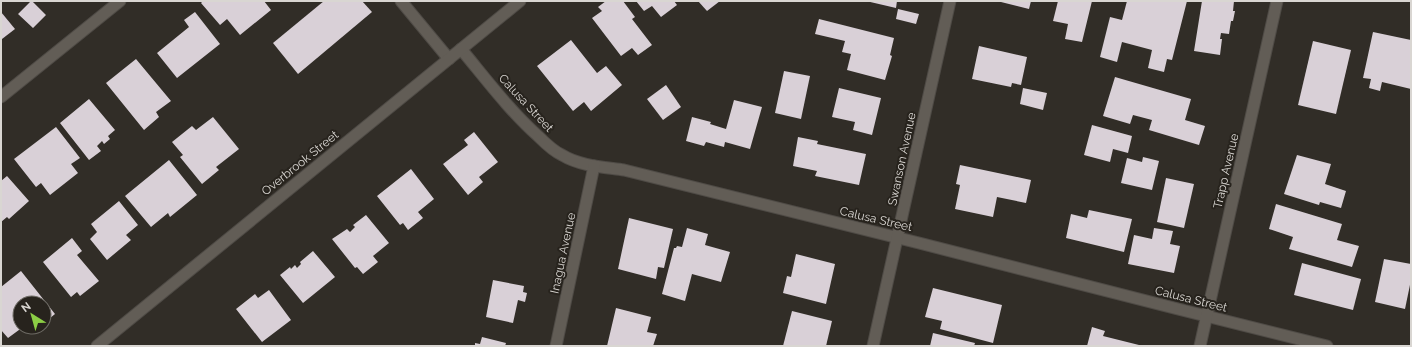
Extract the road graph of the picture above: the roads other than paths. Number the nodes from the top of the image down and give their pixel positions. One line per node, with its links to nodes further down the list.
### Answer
1 (120, 1): 8 (street)
2 (401, 1): 7 (street)
3 (520, 1): 6 (street, Overbrook Street)
4 (950, 1): 10 (street, Swanson Avenue)
5 (1277, 1): 11 (street, Trapp Avenue)
6 (461, 49): 7 (street, Overbrook Street); 9 (street, Calusa Street)
7 (448, 59): 12 (street, Overbrook Street)
8 (1, 97)
9 (594, 166): 10 (street, Calusa Street); 13 (street, Inagua Avenue)
10 (897, 238): 11 (street, Calusa Street); 14 (street, Swanson Avenue)
11 (1206, 316): 15 (street, Trapp Avenue); 16 (street, Calusa Street)
12 (97, 346)
13 (556, 346)
14 (873, 346)
15 (1200, 346)
16 (1327, 346)

